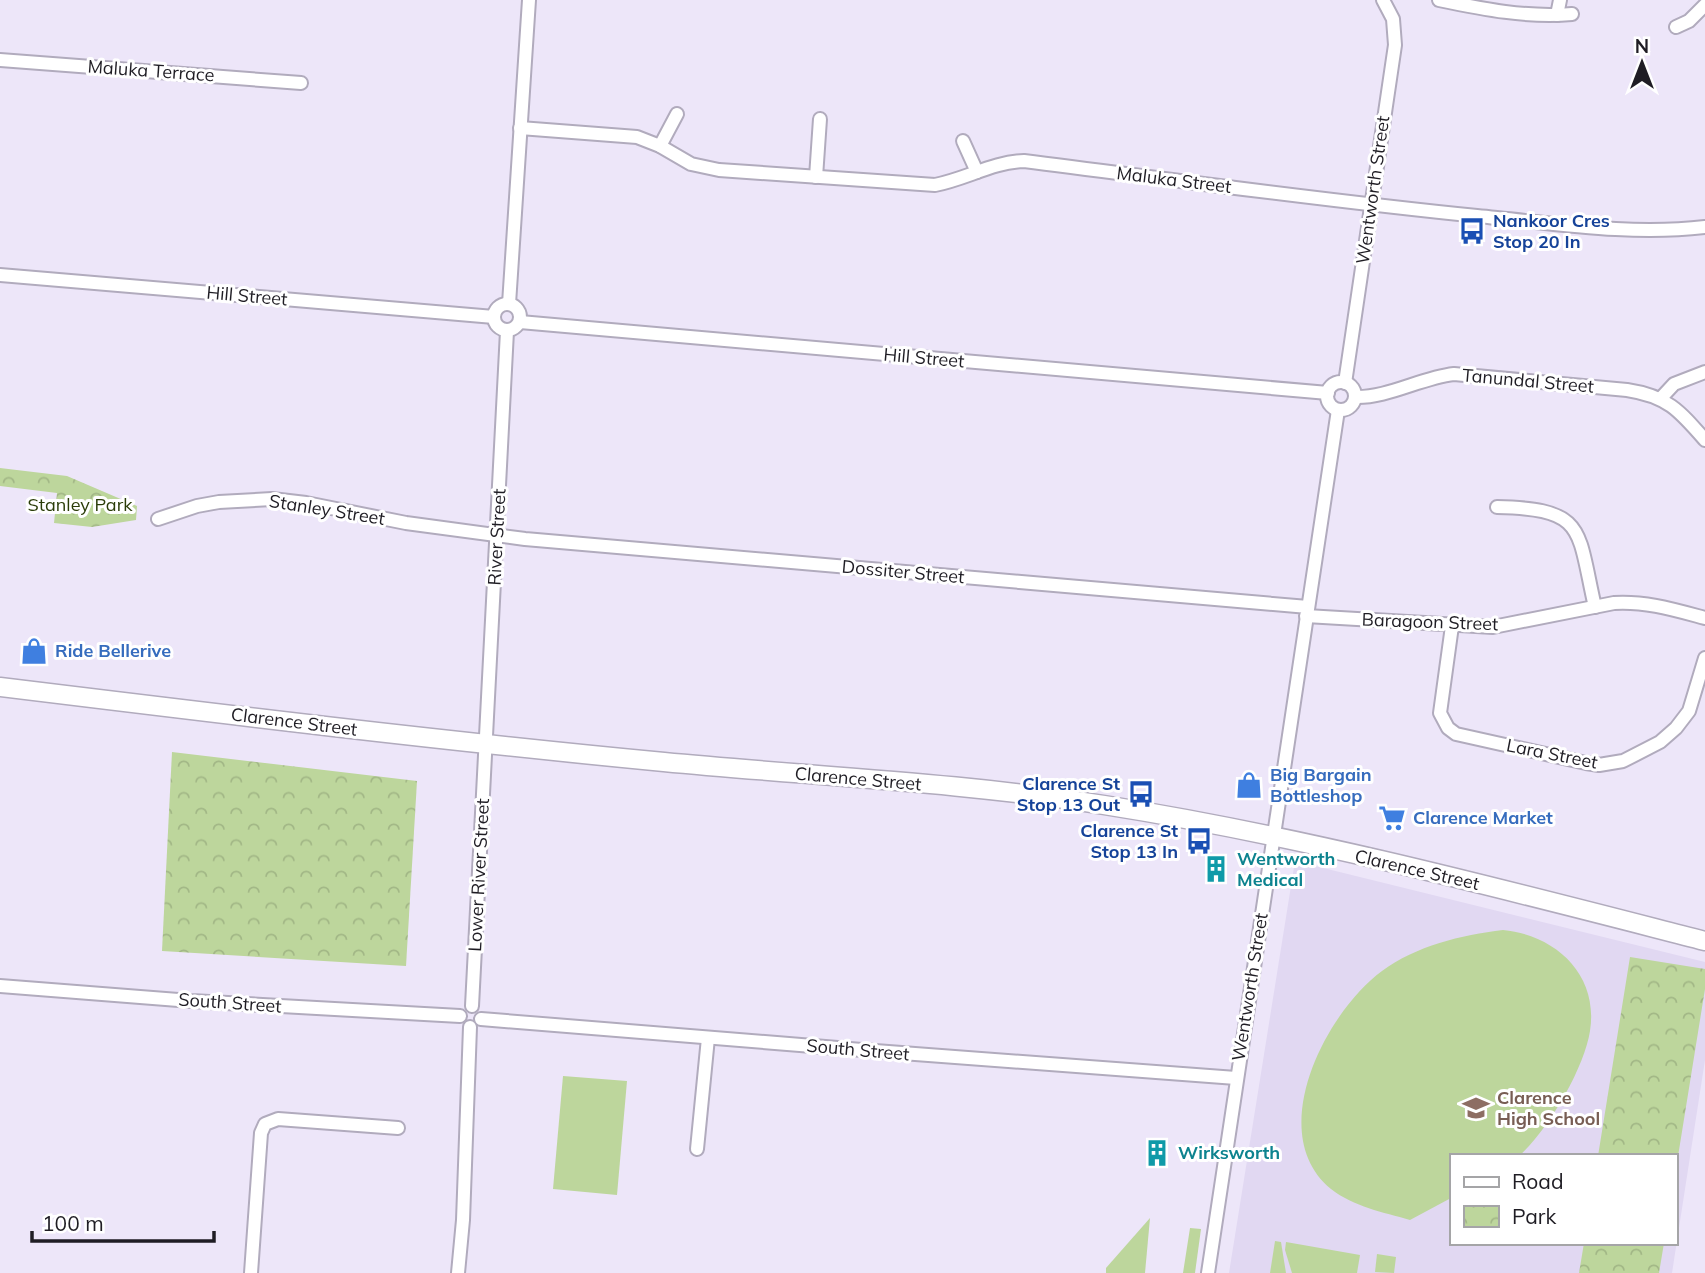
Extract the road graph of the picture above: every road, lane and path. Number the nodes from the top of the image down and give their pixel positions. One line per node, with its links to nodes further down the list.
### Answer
1 (529, 0): 13 (street)
2 (1383, 0): 18 (street, Wentworth Street)
3 (1439, 0): 7 (street)
4 (1560, 0): 7 (street)
5 (1705, 5): 8 (street)
6 (1572, 14): 7 (street)
7 (1557, 15)
8 (1676, 27)
9 (0, 60): 10 (street, Maluka Terrace)
10 (301, 83)
11 (677, 114): 15 (street)
12 (820, 119): 17 (street)
13 (520, 128): 15 (street, Maluka Street); 21 (street)
14 (963, 141): 16 (street)
15 (660, 146): 17 (street, Maluka Street)
16 (977, 172): 17 (street, Maluka Street); 18 (street, Maluka Street)
17 (816, 177)
18 (1371, 205): 19 (street, Maluka Street); 26 (street, Wentworth Street)
19 (1705, 227)
20 (0, 275): 22 (street, Hill Street)
21 (509, 304): 22 (street); 23 (street)
22 (494, 317): 24 (street)
23 (520, 322): 24 (street); 27 (street, Hill Street)
24 (507, 331): 34 (street, River Street)
25 (1705, 372): 29 (street)
26 (1345, 383): 27 (street); 28 (street)
27 (1328, 393): 30 (street)
28 (1355, 397): 29 (street, Tanundal Street); 30 (street)
29 (1661, 398): 31 (street, Tanundal Street)
30 (1338, 410): 36 (street, Wentworth Street)
31 (1705, 440)
32 (1497, 507): 35 (street)
33 (158, 519): 34 (street, Stanley Street)
34 (498, 536): 36 (street, Dossiter Street); 41 (street, River Street)
35 (1595, 607): 37 (street, Baragoon Street); 38 (street, Baragoon Street)
36 (1307, 612): 38 (street, Baragoon Street); 42 (street, Wentworth Street)
37 (1705, 618)
38 (1452, 626): 39 (street, Lara Street)
39 (1705, 658)
40 (0, 687): 41 (main road, Clarence Street)
41 (486, 744): 42 (main road, Clarence Street); 45 (street, Lower River Street)
42 (1275, 836): 43 (main road, Clarence Street); 50 (street, Wentworth Street)
43 (1705, 941)
44 (0, 986): 46 (street, South Street)
45 (472, 1006): 46 (street); 47 (street)
46 (460, 1016): 48 (street)
47 (481, 1019): 48 (street); 49 (street, South Street)
48 (470, 1027): 54 (street)
49 (708, 1038): 50 (street, South Street); 52 (street)
50 (1236, 1078): 55 (street, Wentworth Street)
51 (398, 1128): 53 (street)
52 (697, 1149)
53 (251, 1273)
54 (458, 1273)
55 (1208, 1273)

